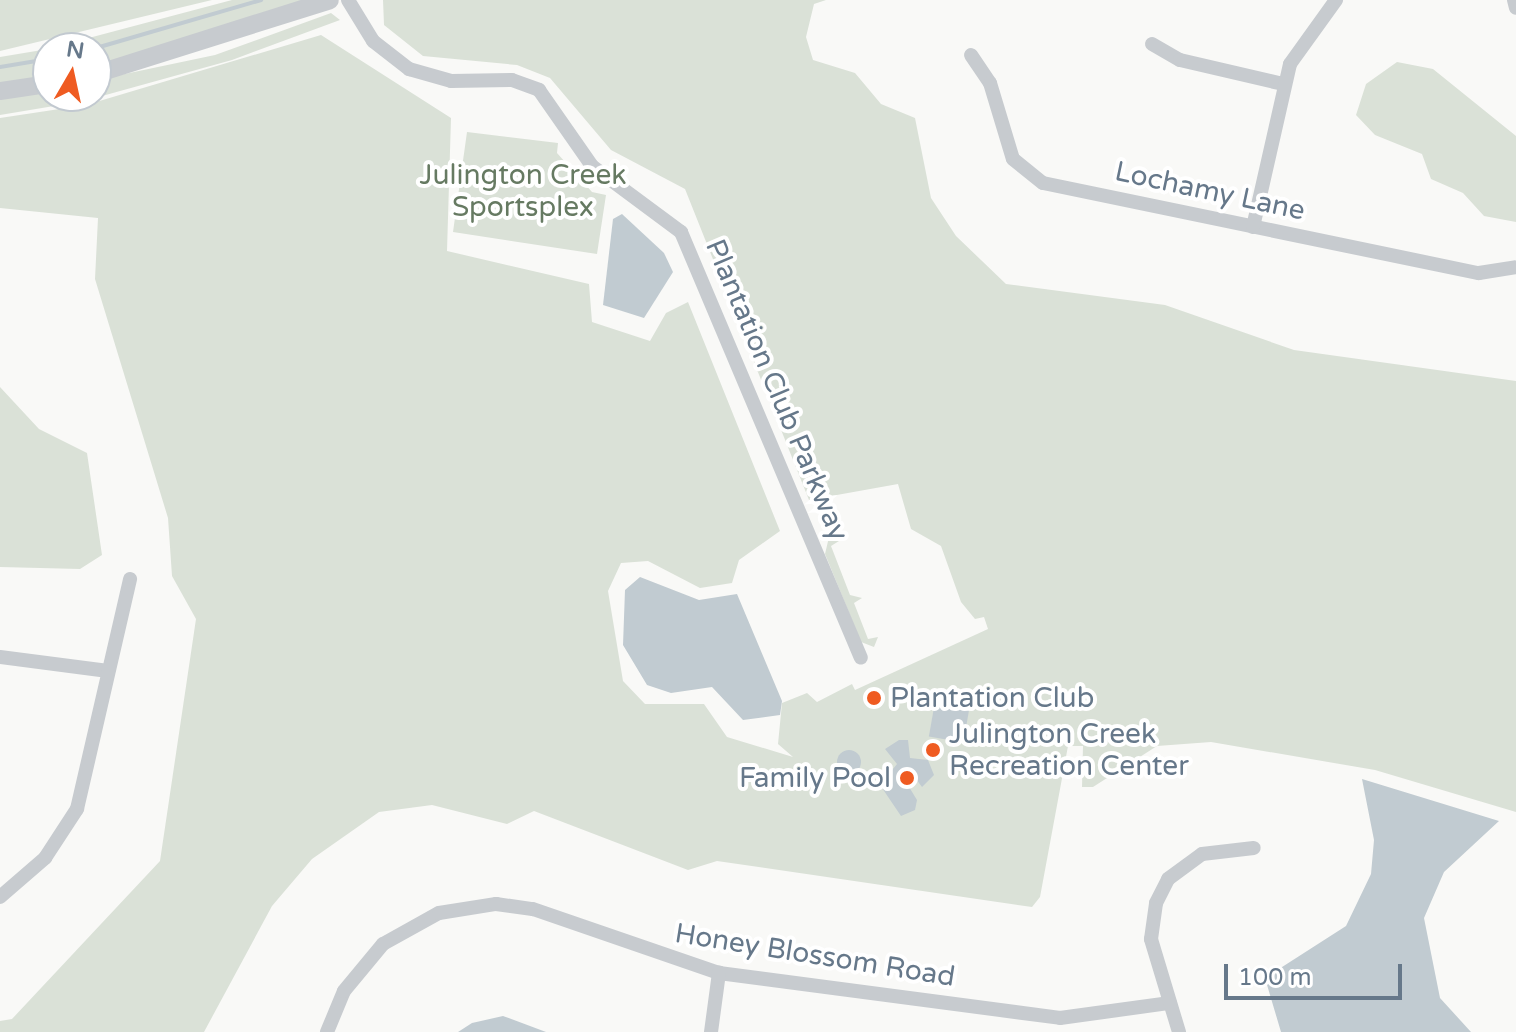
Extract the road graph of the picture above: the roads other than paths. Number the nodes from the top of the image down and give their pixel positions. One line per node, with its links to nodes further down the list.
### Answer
1 (330, 0): 8 (street)
2 (348, 0): 16 (street, Plantation Club Parkway)
3 (1336, 0): 9 (street)
4 (1514, 0): 5 (street)
5 (1516, 8)
6 (1152, 44): 9 (street)
7 (971, 55): 12 (street, Lochamy Lane)
8 (112, 69)
9 (1283, 84): 12 (street)
10 (32, 86): 11 (street)
11 (0, 91)
12 (1253, 227): 13 (street, Lochamy Lane)
13 (1515, 267)
14 (130, 579): 17 (street)
15 (0, 657): 17 (street)
16 (861, 658)
17 (108, 671): 19 (street)
18 (1254, 848): 21 (street)
19 (0, 897)
20 (719, 973): 21 (street, Honey Blossom Road); 22 (street, Honey Blossom Road); 23 (street)
21 (1170, 1003): 24 (street)
22 (327, 1032)
23 (711, 1032)
24 (1179, 1032)

